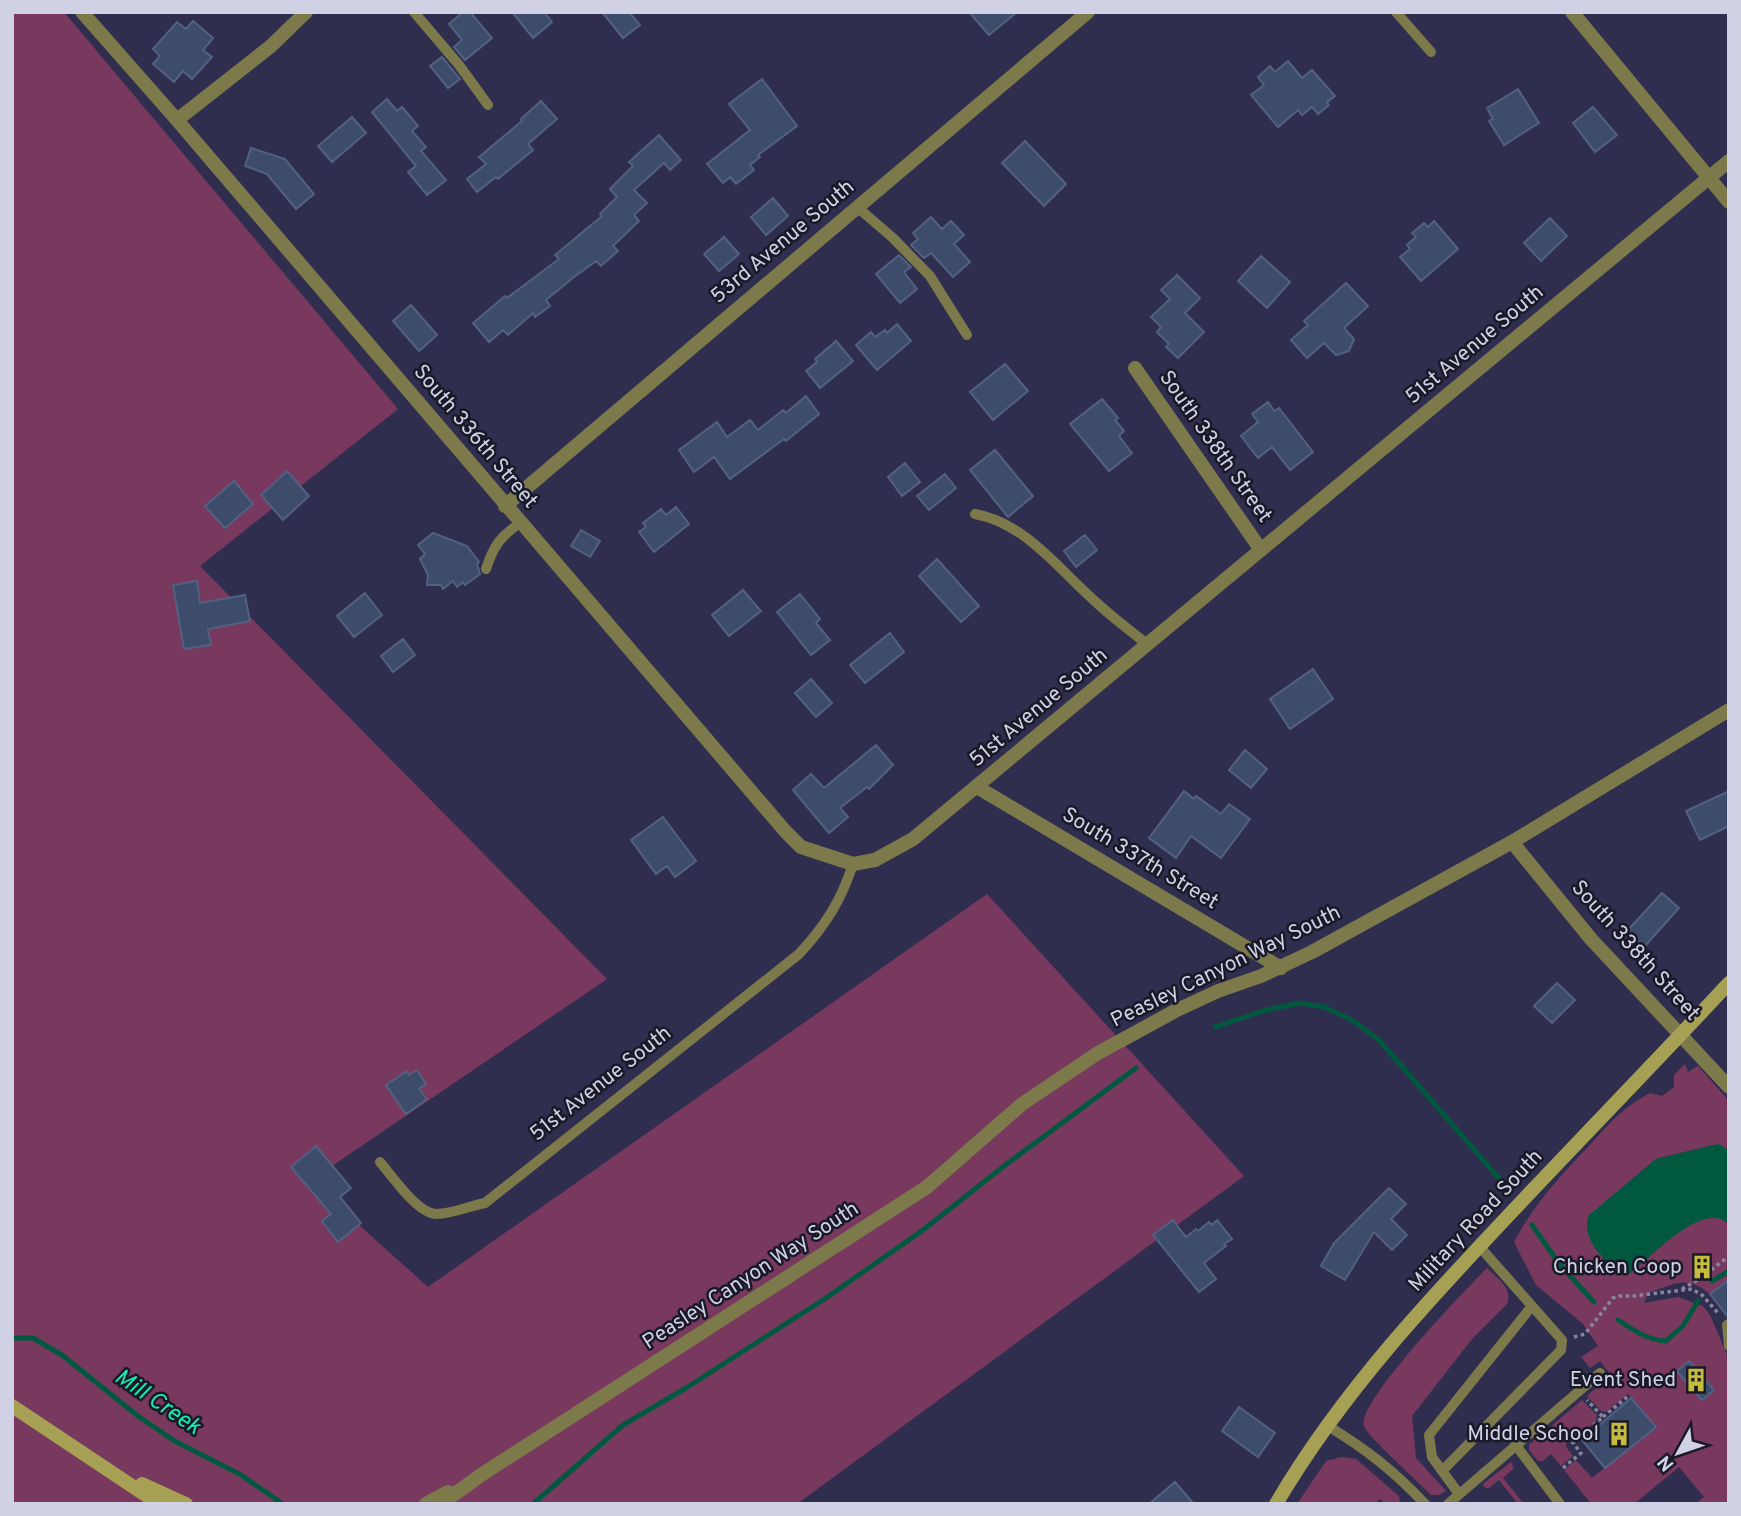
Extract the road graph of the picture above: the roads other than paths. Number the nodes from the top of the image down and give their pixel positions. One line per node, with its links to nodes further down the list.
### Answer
1 (82, 12): 9 (street, South 336th Street)
2 (306, 12): 9 (street)
3 (414, 12): 8 (lane)
4 (1088, 12): 13 (street, 53rd Avenue South)
5 (1396, 12): 7 (lane)
6 (1572, 12): 11 (street)
7 (1431, 52)
8 (488, 105)
9 (177, 120): 16 (street, South 336th Street)
10 (1729, 161): 11 (street, 51st Avenue South)
11 (1708, 179): 12 (street); 19 (street, 51st Avenue South)
12 (1729, 202)
13 (858, 207): 14 (lane); 16 (street, 53rd Avenue South)
14 (967, 335)
15 (1135, 368): 19 (street, South 338th Street)
16 (505, 506): 18 (street, South 336th Street)
17 (975, 514): 21 (lane)
18 (520, 523): 20 (lane); 25 (street, South 336th Street)
19 (1261, 550): 21 (street, 51st Avenue South)
20 (486, 569)
21 (1147, 645): 23 (street, 51st Avenue South)
22 (1729, 710): 24 (street, Peasley Canyon Way South)
23 (977, 787): 25 (street, 51st Avenue South); 26 (street, South 337th Street)
24 (1511, 842): 26 (street, Peasley Canyon Way South); 28 (street, South 338th Street)
25 (853, 864): 30 (lane, 51st Avenue South)
26 (1281, 968): 41 (street, Peasley Canyon Way South)
27 (1729, 983): 28 (main road, Military Road South)
28 (1682, 1034): 29 (street, South 338th Street); 31 (main road, Military Road South)
29 (1729, 1087)
30 (380, 1163)
31 (1479, 1246): 32 (lane); 37 (main road, Military Road South)
32 (1532, 1306): 40 (lane); 40 (lane)
33 (1728, 1325): 34 (lane)
34 (1729, 1346)
35 (1600, 1373): 38 (lane)
36 (12, 1406): 39 (main road)
37 (1328, 1426): 43 (lane); 48 (main road, Military Road South)
38 (1516, 1444): 42 (lane); 50 (lane)
39 (112, 1471): 44 (main road); 45 (main road)
40 (1442, 1471): 42 (lane)
41 (481, 1475): 46 (street, Peasley Canyon Way South); 47 (street, Peasley Canyon Way South)
42 (1459, 1494): 49 (lane)
43 (1419, 1502)
44 (159, 1504)
45 (186, 1504)
46 (426, 1504)
47 (441, 1504)
48 (1276, 1504)
49 (1448, 1504)
50 (1560, 1504)

